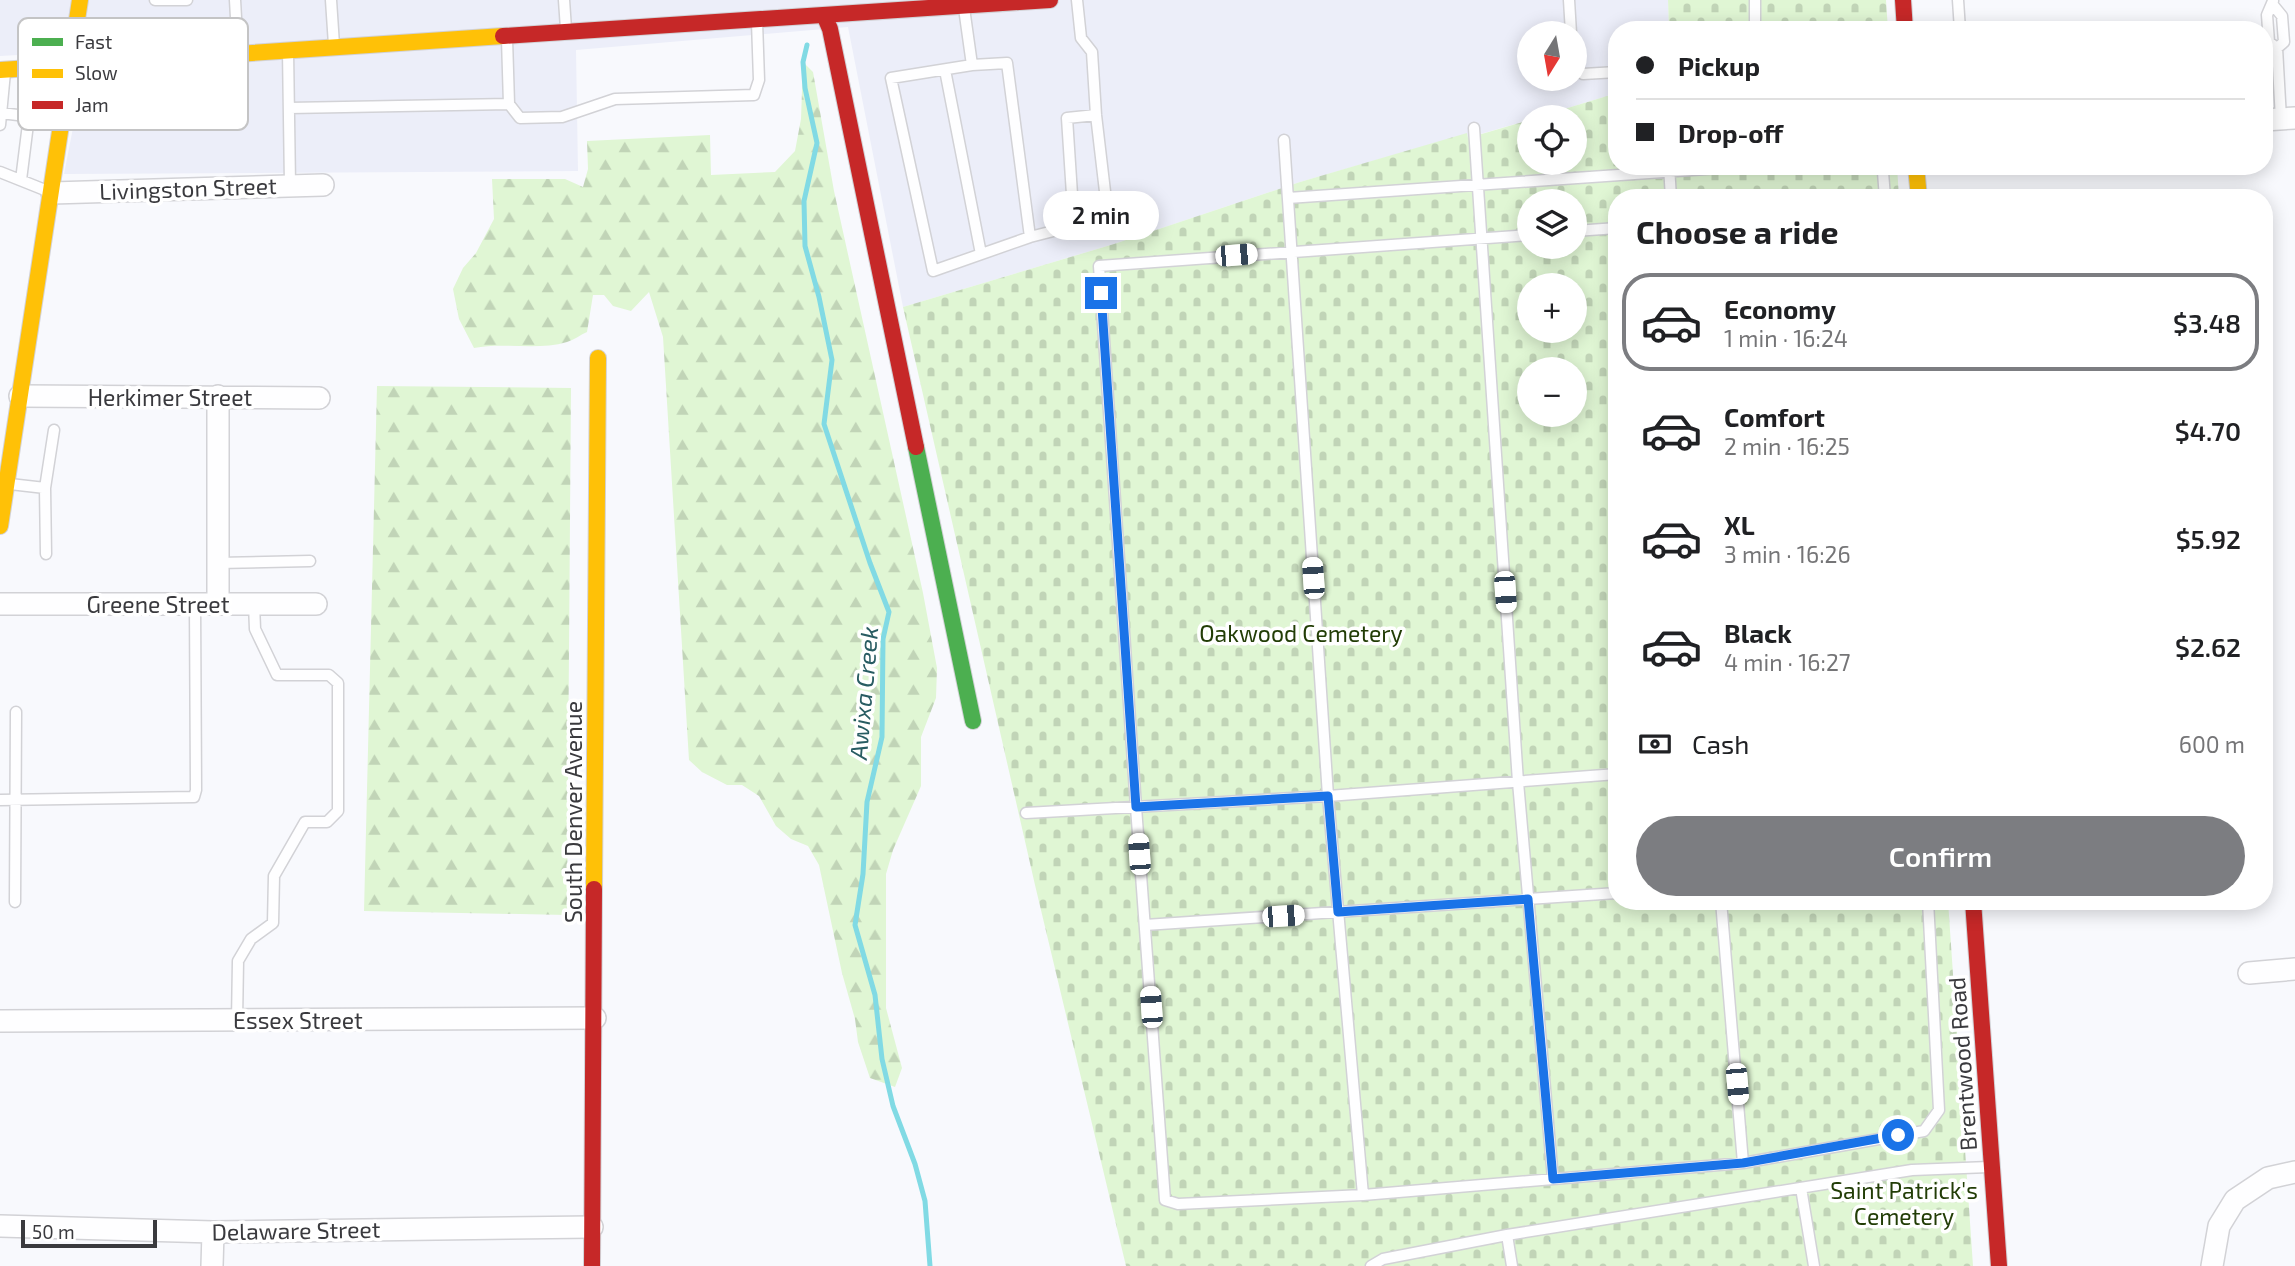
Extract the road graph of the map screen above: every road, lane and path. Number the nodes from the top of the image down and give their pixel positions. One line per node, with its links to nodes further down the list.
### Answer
1 (80, 0): 16 (street)
2 (155, 0): 3 (lane)
3 (187, 0)
4 (235, 0): 17 (lane)
5 (331, 0): 25 (lane)
6 (564, 0): 23 (lane)
7 (1050, 0): 14 (street)
8 (1077, 0): 39 (lane)
9 (1569, 0): 19 (lane)
10 (1755, 0): 20 (lane)
11 (1903, 0): 21 (street)
12 (1958, 0): 22 (lane)
13 (2273, 3): 29 (lane)
14 (964, 6): 15 (street); 30 (lane)
15 (824, 15): 18 (street); 79 (street)
16 (77, 18)
17 (236, 18)
18 (757, 19): 23 (street); 35 (lane)
19 (1570, 21)
20 (1755, 21)
21 (1904, 21)
22 (1959, 21)
23 (566, 32): 24 (street)
24 (507, 36): 25 (street); 35 (lane)
25 (334, 48): 26 (street)
26 (288, 51): 27 (street); 37 (lane)
27 (248, 53)
28 (2273, 60): 29 (lane)
29 (2278, 60): 40 (lane)
30 (972, 65): 31 (lane); 58 (lane)
31 (945, 69): 61 (lane); 61 (lane)
32 (3, 70): 36 (lane)
33 (1608, 73): 34 (lane)
34 (1587, 74)
35 (509, 104): 37 (lane)
36 (1, 106): 38 (lane); 41 (lane)
37 (289, 108): 49 (lane)
38 (18, 112)
39 (1096, 115): 54 (lane); 54 (lane)
40 (2280, 119)
41 (0, 125)
42 (1474, 128): 51 (lane)
43 (27, 130): 48 (lane)
44 (61, 130): 52 (street)
45 (1284, 140): 53 (lane)
46 (0, 172): 48 (lane)
47 (1608, 174): 51 (lane)
48 (20, 180): 52 (lane)
49 (290, 185): 50 (street, Livingston Street); 52 (street, Livingston Street)
50 (323, 185)
51 (1478, 185): 53 (lane); 59 (lane)
52 (52, 193): 63 (street)
53 (1288, 198): 60 (lane)
54 (1074, 225): 58 (lane)
55 (1608, 229): 56 (lane)
56 (1587, 230)
57 (1517, 236): 59 (lane)
58 (1030, 237): 61 (lane)
59 (1482, 238): 60 (lane); 81 (lane)
60 (1291, 250): 82 (lane); 85 (lane)
61 (981, 254)
62 (598, 358): 97 (street, South Denver Avenue)
63 (20, 396): 64 (street, Herkimer Street); 67 (street)
64 (218, 396): 65 (street, Herkimer Street); 72 (street)
65 (319, 398)
66 (54, 430): 68 (lane)
67 (7, 483): 68 (lane); 69 (street)
68 (45, 488): 70 (lane)
69 (0, 526)
70 (46, 554)
71 (310, 561): 72 (lane)
72 (218, 563): 75 (street)
73 (0, 604): 74 (street, Greene Street)
74 (195, 604): 75 (street, Greene Street); 84 (lane)
75 (218, 604): 76 (street, Greene Street)
76 (254, 604): 77 (street, Greene Street); 99 (lane)
77 (317, 604)
78 (16, 712): 84 (lane)
79 (974, 721)
80 (1608, 775): 81 (lane)
81 (1518, 782): 82 (lane); 88 (lane)
82 (1328, 796): 85 (lane); 93 (lane)
83 (0, 800): 84 (lane)
84 (15, 800): 89 (lane)
85 (1136, 807): 86 (lane); 94 (lane)
86 (1026, 813)
87 (1608, 894): 88 (lane)
88 (1528, 899): 93 (lane); 103 (lane)
89 (15, 902)
90 (1722, 910): 100 (lane)
91 (1928, 910): 100 (lane)
92 (1974, 910): 101 (street, Brentwood Road)
93 (1338, 912): 94 (lane); 105 (lane)
94 (1144, 925): 105 (lane)
95 (2295, 968): 96 (street)
96 (2249, 973)
97 (595, 1018): 99 (street, Essex Street); 107 (street, South Denver Avenue)
98 (0, 1021): 99 (street, Essex Street)
99 (237, 1021)
100 (1743, 1163): 103 (lane)
101 (1992, 1167): 104 (lane); 115 (street, Brentwood Road)
102 (2295, 1172): 116 (street)
103 (1553, 1179): 105 (lane)
104 (1801, 1188): 109 (lane); 114 (lane)
105 (1363, 1195)
106 (0, 1226): 108 (street, Delaware Street)
107 (592, 1227): 108 (street, Delaware Street); 111 (street, South Denver Avenue)
108 (213, 1232): 110 (street)
109 (1507, 1235): 112 (lane); 113 (lane)
110 (212, 1266)
111 (592, 1266)
112 (1371, 1266)
113 (1512, 1266)
114 (1814, 1266)
115 (1999, 1266)
116 (2212, 1266)

